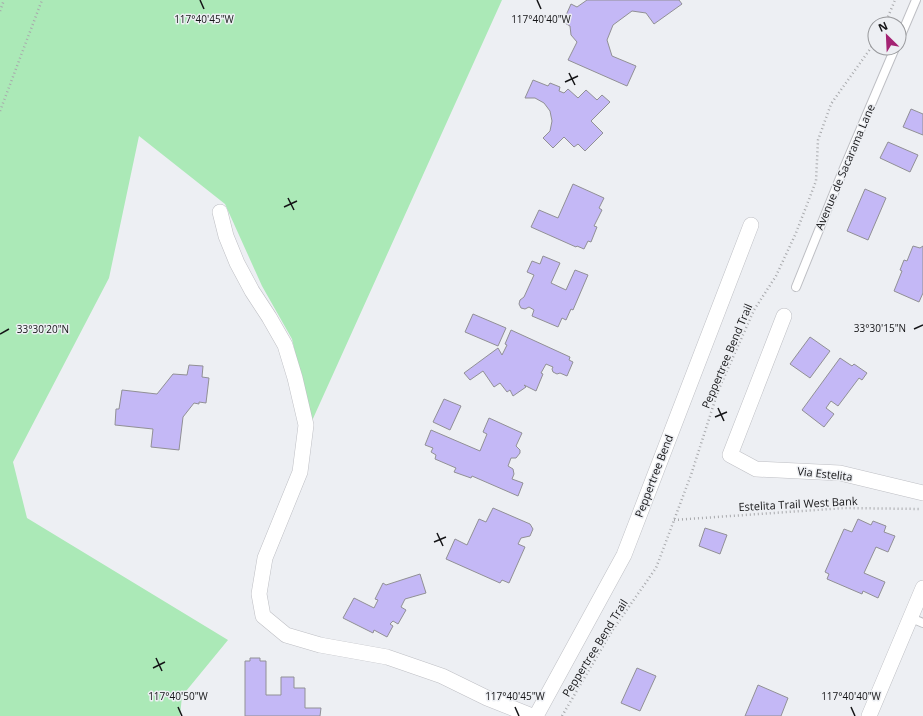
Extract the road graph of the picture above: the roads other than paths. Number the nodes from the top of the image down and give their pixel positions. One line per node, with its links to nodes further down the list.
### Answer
1 (916, 0): 2 (lane)
2 (907, 21)
3 (893, 56): 6 (lane, Avenue de Sacarama Lane)
4 (220, 212): 11 (street)
5 (751, 225): 12 (street, Peppertree Bend)
6 (796, 287)
7 (784, 316): 8 (street, Via Estelita)
8 (923, 493)
9 (923, 588): 10 (street)
10 (917, 620): 13 (street)
11 (532, 716)
12 (536, 716)
13 (870, 716)

